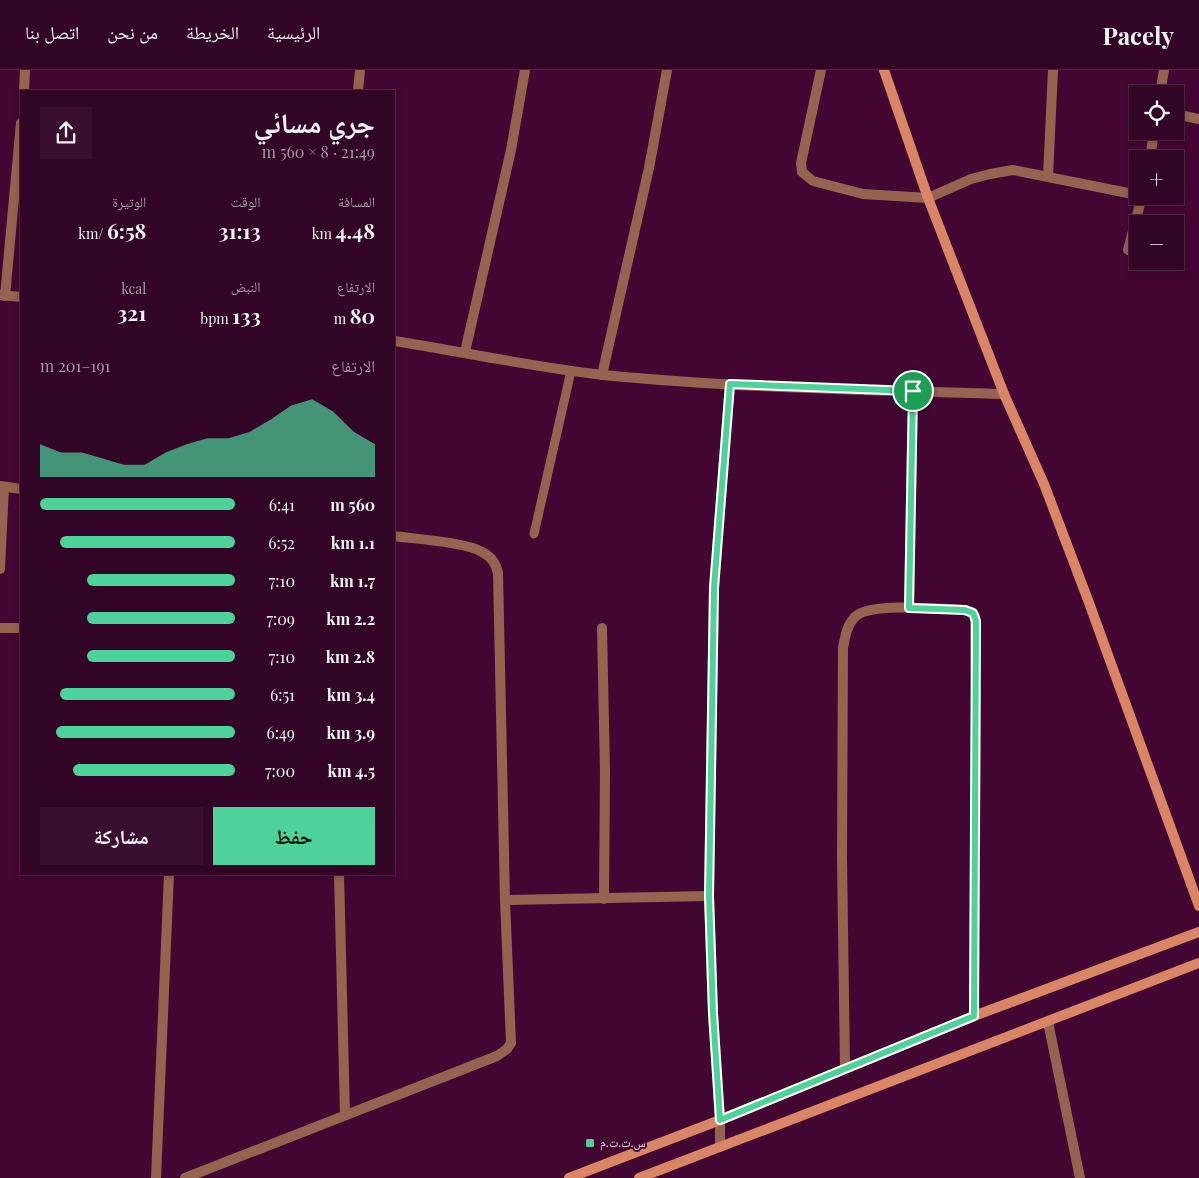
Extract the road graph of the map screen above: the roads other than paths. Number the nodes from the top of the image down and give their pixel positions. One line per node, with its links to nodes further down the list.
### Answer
1 (25, 70): 10 (street)
2 (360, 70): 11 (street)
3 (524, 70): 23 (street)
4 (667, 70): 25 (street)
5 (821, 70): 17 (street)
6 (884, 70): 17 (street)
7 (1053, 70): 15 (street)
8 (1164, 70): 9 (street)
9 (1162, 85)
10 (24, 90)
11 (358, 90)
12 (1184, 116): 13 (street)
13 (1199, 119)
14 (20, 132): 20 (street)
15 (1048, 176): 16 (street); 17 (street)
16 (1129, 193)
17 (928, 198): 28 (street)
18 (1140, 205): 19 (street)
19 (1128, 250)
20 (2, 296): 21 (street)
21 (20, 298)
22 (395, 340): 23 (street)
23 (464, 352): 24 (street)
24 (571, 370): 25 (street); 31 (lane)
25 (602, 375): 26 (street)
26 (730, 384): 27 (street); 41 (street)
27 (913, 391): 28 (street); 34 (street)
28 (1004, 394): 40 (street)
29 (2, 486): 30 (street); 33 (street)
30 (20, 489)
31 (534, 534)
32 (395, 536): 43 (street)
33 (0, 569)
34 (909, 608): 47 (street); 49 (street)
35 (0, 628): 36 (street)
36 (20, 628)
37 (602, 628): 42 (street)
38 (169, 875): 53 (street)
39 (339, 875): 50 (street)
40 (1196, 890): 44 (street)
41 (709, 896): 42 (street); 51 (street)
42 (604, 899): 43 (street)
43 (505, 900): 50 (street)
44 (1199, 906)
45 (1199, 932): 47 (street)
46 (1199, 963): 48 (street)
47 (974, 1016): 49 (street)
48 (1048, 1022): 52 (street); 57 (street)
49 (845, 1068): 51 (street)
50 (345, 1115): 54 (street)
51 (720, 1120): 52 (street); 55 (street)
52 (720, 1147): 56 (street)
53 (156, 1178)
54 (186, 1178)
55 (569, 1178)
56 (638, 1178)
57 (1080, 1178)

